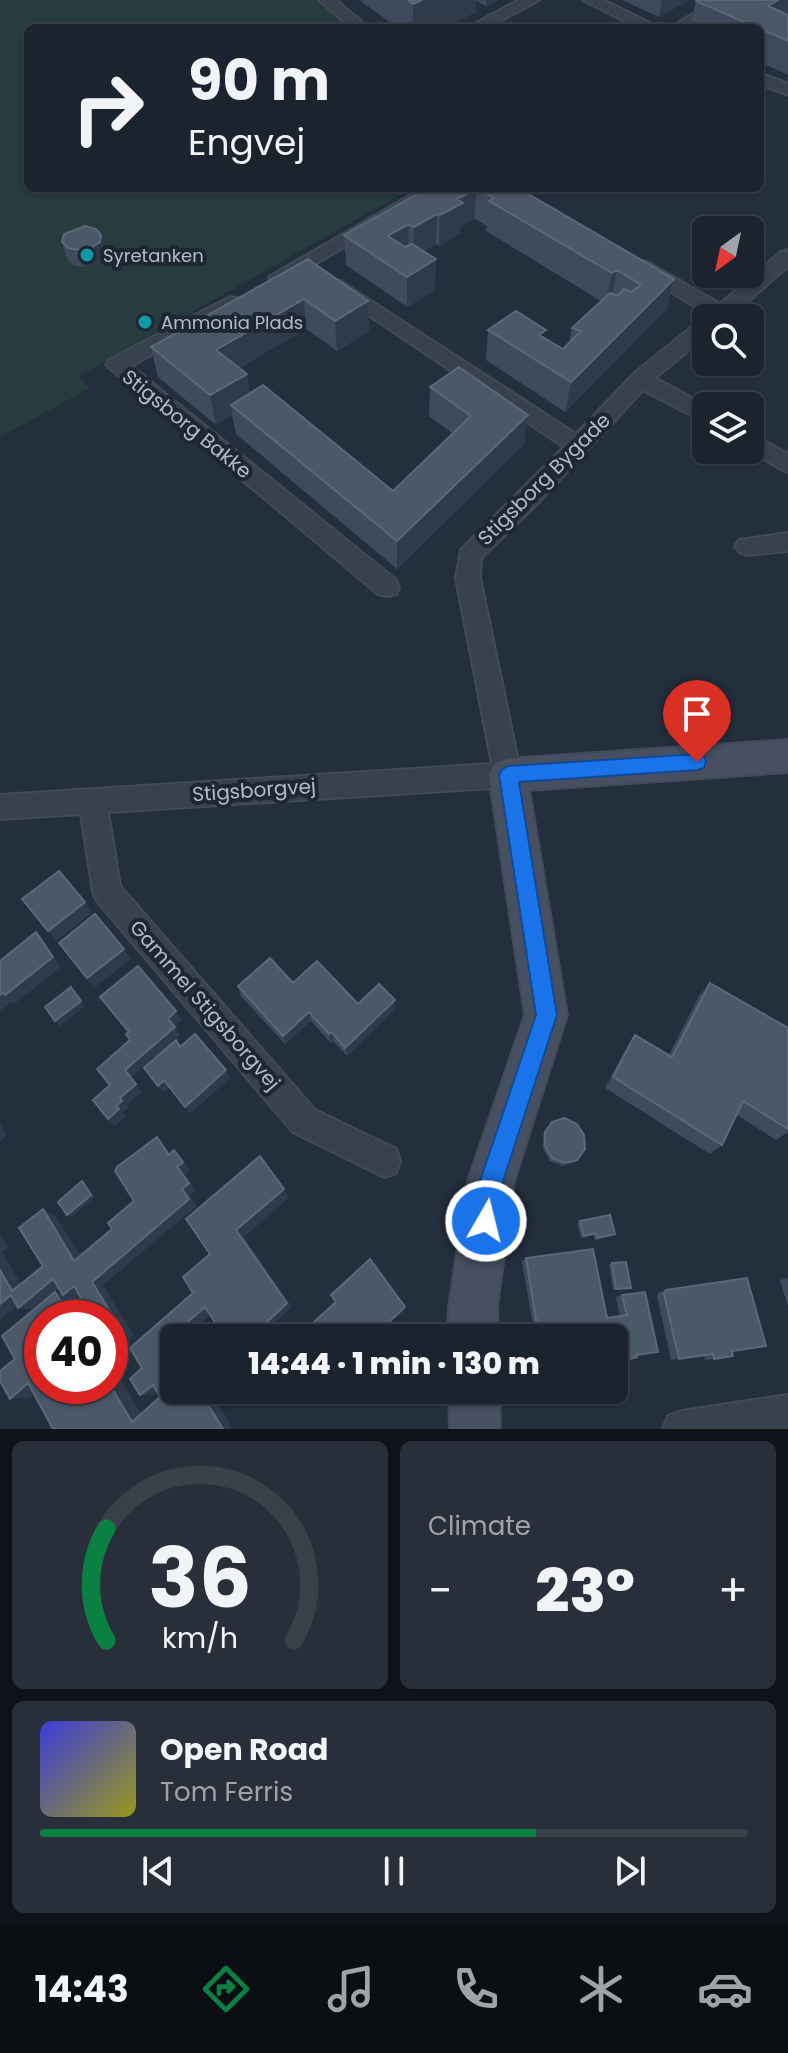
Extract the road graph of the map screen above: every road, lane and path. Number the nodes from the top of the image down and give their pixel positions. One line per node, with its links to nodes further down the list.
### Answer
1 (327, 0): 5 (street)
2 (531, 0): 6 (street)
3 (591, 0): 7 (street)
4 (728, 0): 8 (street)
5 (356, 24)
6 (483, 24)
7 (643, 24)
8 (684, 24)
9 (764, 80): 10 (street)
10 (788, 90)
11 (429, 192): 14 (street, Stigsborg Bakke)
12 (788, 256): 16 (street, Stigsborg Bygade)
13 (626, 259): 15 (street)
14 (304, 263): 20 (street); 25 (street, Stigsborg Bakke)
15 (693, 304)
16 (732, 304)
17 (692, 338): 18 (street, Stigsborg Bygade)
18 (641, 380): 19 (street); 20 (street, Stigsborg Bygade)
19 (692, 407)
20 (578, 446): 27 (street, Stigsborg Bygade)
21 (764, 450): 22 (street)
22 (788, 465)
23 (788, 542): 24 (street)
24 (747, 546)
25 (387, 587)
26 (788, 756): 27 (street)
27 (508, 775): 28 (street, Stigsborgvej); 31 (street)
28 (93, 801): 29 (street, Stigsborgvej); 30 (street, Gammel Stigsborgvej)
29 (0, 807)
30 (384, 1161)
31 (473, 1324)
32 (474, 1404): 34 (street)
33 (788, 1413): 35 (street)
34 (475, 1429)
35 (681, 1429)

